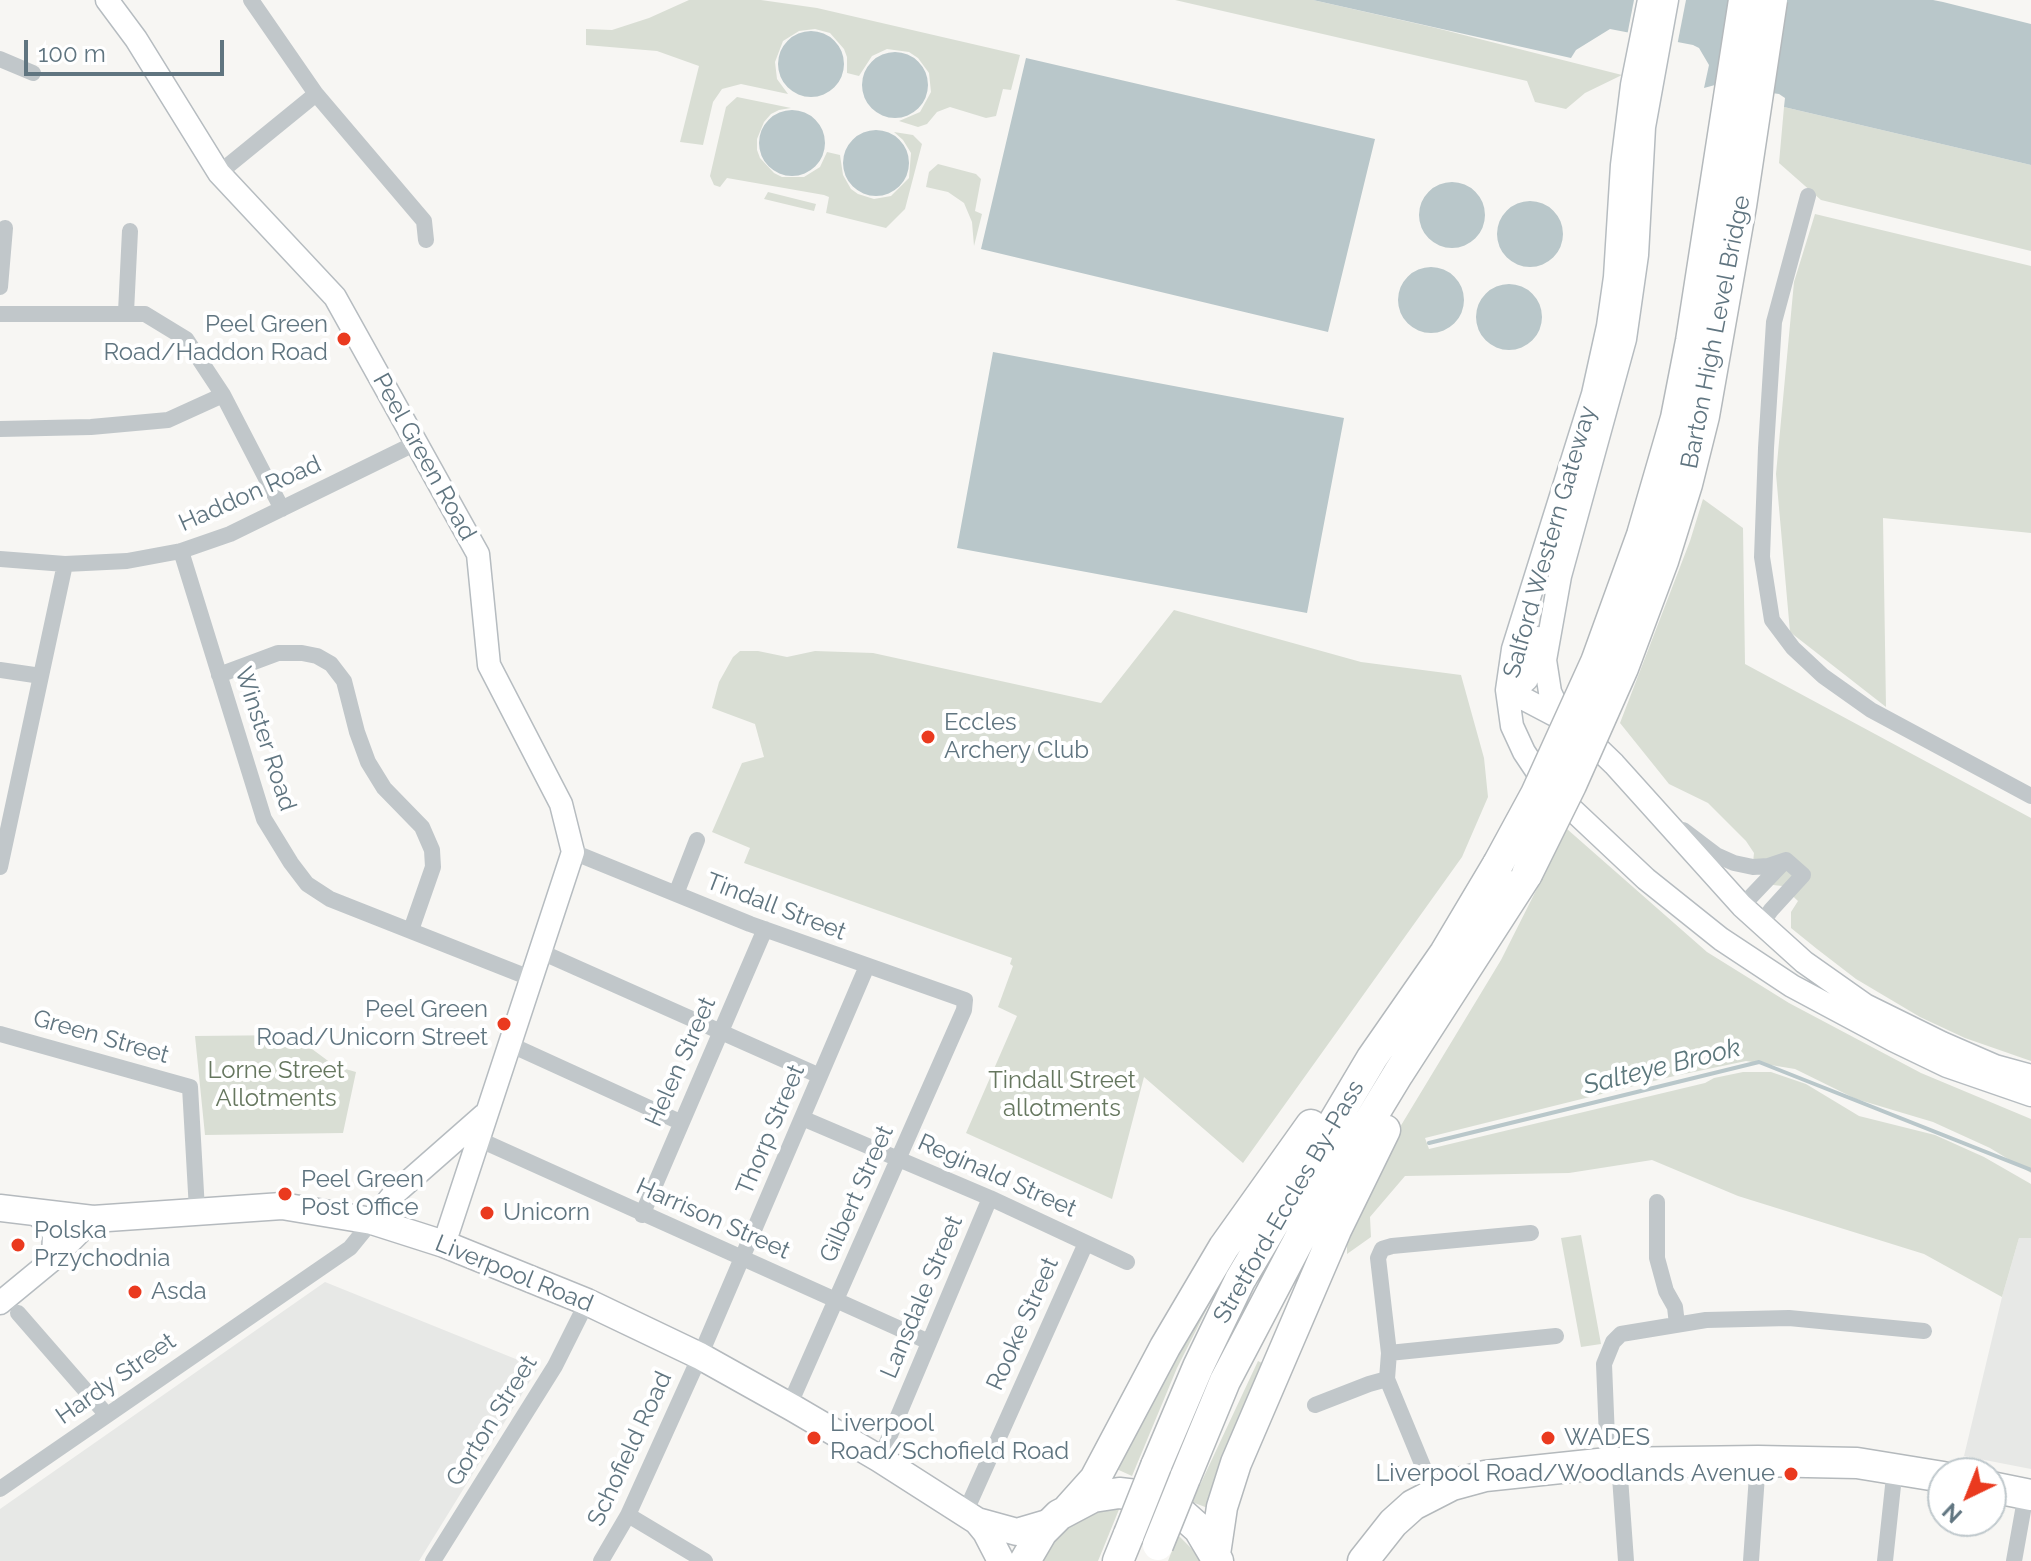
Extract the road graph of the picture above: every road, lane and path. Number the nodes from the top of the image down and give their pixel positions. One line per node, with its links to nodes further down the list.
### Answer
1 (107, 0): 11 (street, Peel Green Road)
2 (251, 0): 10 (street)
3 (1649, 0): 7 (street, Salford Western Gateway)
4 (1667, 0): 7 (street, Salford Western Gateway)
5 (1744, 0): 37 (highway, Barton High Level Bridge, bridge)
6 (1772, 0): 39 (highway, Barton High Level Bridge, bridge)
7 (1649, 47): 26 (street, Salford Western Gateway); 30 (street, Salford Western Gateway)
8 (0, 59): 9 (street)
9 (33, 73)
10 (316, 94): 11 (street); 15 (street)
11 (219, 173): 21 (street, Peel Green Road)
12 (1808, 196): 32 (street)
13 (5, 228): 16 (street)
14 (130, 231): 17 (street)
15 (426, 240)
16 (0, 287)
17 (126, 312): 18 (street); 19 (street)
18 (0, 314)
19 (223, 395): 20 (street); 22 (street)
20 (0, 429)
21 (416, 443): 22 (street, Haddon Road); 35 (street, Peel Green Road)
22 (282, 509): 23 (street, Haddon Road)
23 (181, 551): 25 (street, Haddon Road); 28 (street, Winster Road)
24 (0, 559): 25 (street, Haddon Road)
25 (65, 564): 29 (street)
26 (1560, 576): 30 (street); 31 (street, Salford Western Gateway)
27 (0, 670): 29 (street)
28 (219, 675): 44 (street, Winster Road); 44 (street)
29 (41, 676): 38 (street)
30 (1507, 690): 31 (street); 56 (street, Salford Western Gateway)
31 (1575, 726): 33 (street, Salford Western Gateway)
32 (2031, 796)
33 (1653, 808): 36 (street); 41 (street, Salford Western Gateway)
34 (697, 840): 40 (street)
35 (573, 852): 40 (street, Tindall Street); 46 (street)
36 (1786, 860): 41 (street); 42 (street)
37 (1498, 864): 47 (highway, Stretford-Eccles By-Pass)
38 (0, 867)
39 (1527, 874): 45 (highway, Stretford-Eccles By-Pass)
40 (676, 894): 43 (street, Tindall Street)
41 (1742, 906): 42 (street, Salford Western Gateway)
42 (1761, 924): 55 (street, Salford Western Gateway)
43 (765, 929): 48 (street, Tindall Street); 51 (street, Helen Street)
44 (411, 930): 49 (street, Winster Road)
45 (1490, 934): 104 (highway, Stretford-Eccles By-Pass, bridge); 106 (highway)
46 (539, 951): 49 (street); 51 (street)
47 (1445, 953): 101 (highway); 103 (highway, Stretford-Eccles By-Pass, bridge)
48 (867, 966): 50 (street, Tindall Street); 54 (street, Thorp Street)
49 (530, 978): 53 (street)
50 (965, 1000): 61 (street, Gilbert Street)
51 (721, 1031): 54 (street); 59 (street, Helen Street)
52 (0, 1034): 67 (street, Green Street)
53 (509, 1044): 57 (street); 59 (street)
54 (820, 1076): 58 (street, Thorp Street)
55 (2031, 1076)
56 (2031, 1095)
57 (485, 1114): 60 (street); 62 (street)
58 (802, 1118): 61 (street, Reginald Street); 76 (street, Thorp Street)
59 (680, 1122): 69 (street, Helen Street)
60 (478, 1139): 63 (street); 69 (street, Harrison Street)
61 (899, 1159): 64 (street, Reginald Street); 78 (street, Gilbert Street)
62 (426, 1166): 63 (street); 71 (street)
63 (463, 1187): 74 (street)
64 (990, 1198): 73 (street, Reginald Street); 84 (street, Lansdale Street)
65 (1657, 1202): 81 (street)
66 (0, 1208): 68 (main road, Liverpool Road)
67 (197, 1210): 70 (main road, Liverpool Road); 71 (main road, Liverpool Road)
68 (35, 1213): 70 (main road, Liverpool Road); 75 (street)
69 (642, 1215): 76 (street, Harrison Street)
70 (93, 1219): 75 (street)
71 (372, 1221): 74 (main road, Liverpool Road); 90 (street, Hardy Street)
72 (1531, 1233): 85 (street)
73 (1086, 1243): 77 (street, Reginald Street); 102 (street, Rooke Street)
74 (444, 1244): 79 (main road, Liverpool Road)
75 (53, 1259): 80 (street)
76 (741, 1259): 78 (street, Harrison Street); 86 (street, Thorp Street)
77 (1127, 1262)
78 (836, 1299): 84 (street, Harrison Street); 89 (street, Gilbert Street)
79 (587, 1302): 86 (main road, Liverpool Road); 107 (street, Gorton Street)
80 (9, 1308): 90 (street)
81 (1677, 1324): 82 (street); 93 (street)
82 (1924, 1331)
83 (1556, 1336): 85 (street)
84 (929, 1342): 91 (street, Lansdale Street)
85 (1389, 1353): 87 (street)
86 (700, 1356): 89 (main road, Liverpool Road); 100 (street, Schofield Road)
87 (1387, 1379): 88 (street); 98 (street)
88 (1315, 1405)
89 (789, 1406): 91 (main road, Liverpool Road)
90 (106, 1414): 96 (street, Hardy Street)
91 (880, 1459): 102 (main road, Liverpool Road)
92 (1758, 1461): 93 (highway); 94 (highway); 113 (street)
93 (1613, 1463): 98 (highway); 112 (street)
94 (1895, 1467): 95 (highway); 114 (street)
95 (1927, 1474)
96 (0, 1489)
97 (2007, 1490): 99 (highway)
98 (1434, 1493): 105 (highway)
99 (2028, 1494): 115 (street)
100 (628, 1515): 108 (street, Schofield Road); 109 (street)
101 (1060, 1515): 102 (main road, Liverpool Road); 106 (highway); 111 (highway)
102 (971, 1517): 110 (main road, Liverpool Road)
103 (1124, 1547)
104 (1154, 1553)
105 (1362, 1557)
106 (1218, 1558)
107 (433, 1561)
108 (601, 1561)
109 (705, 1561)
110 (1001, 1561)
111 (1025, 1561)
112 (1626, 1561)
113 (1751, 1561)
114 (1885, 1561)
115 (2014, 1561)

